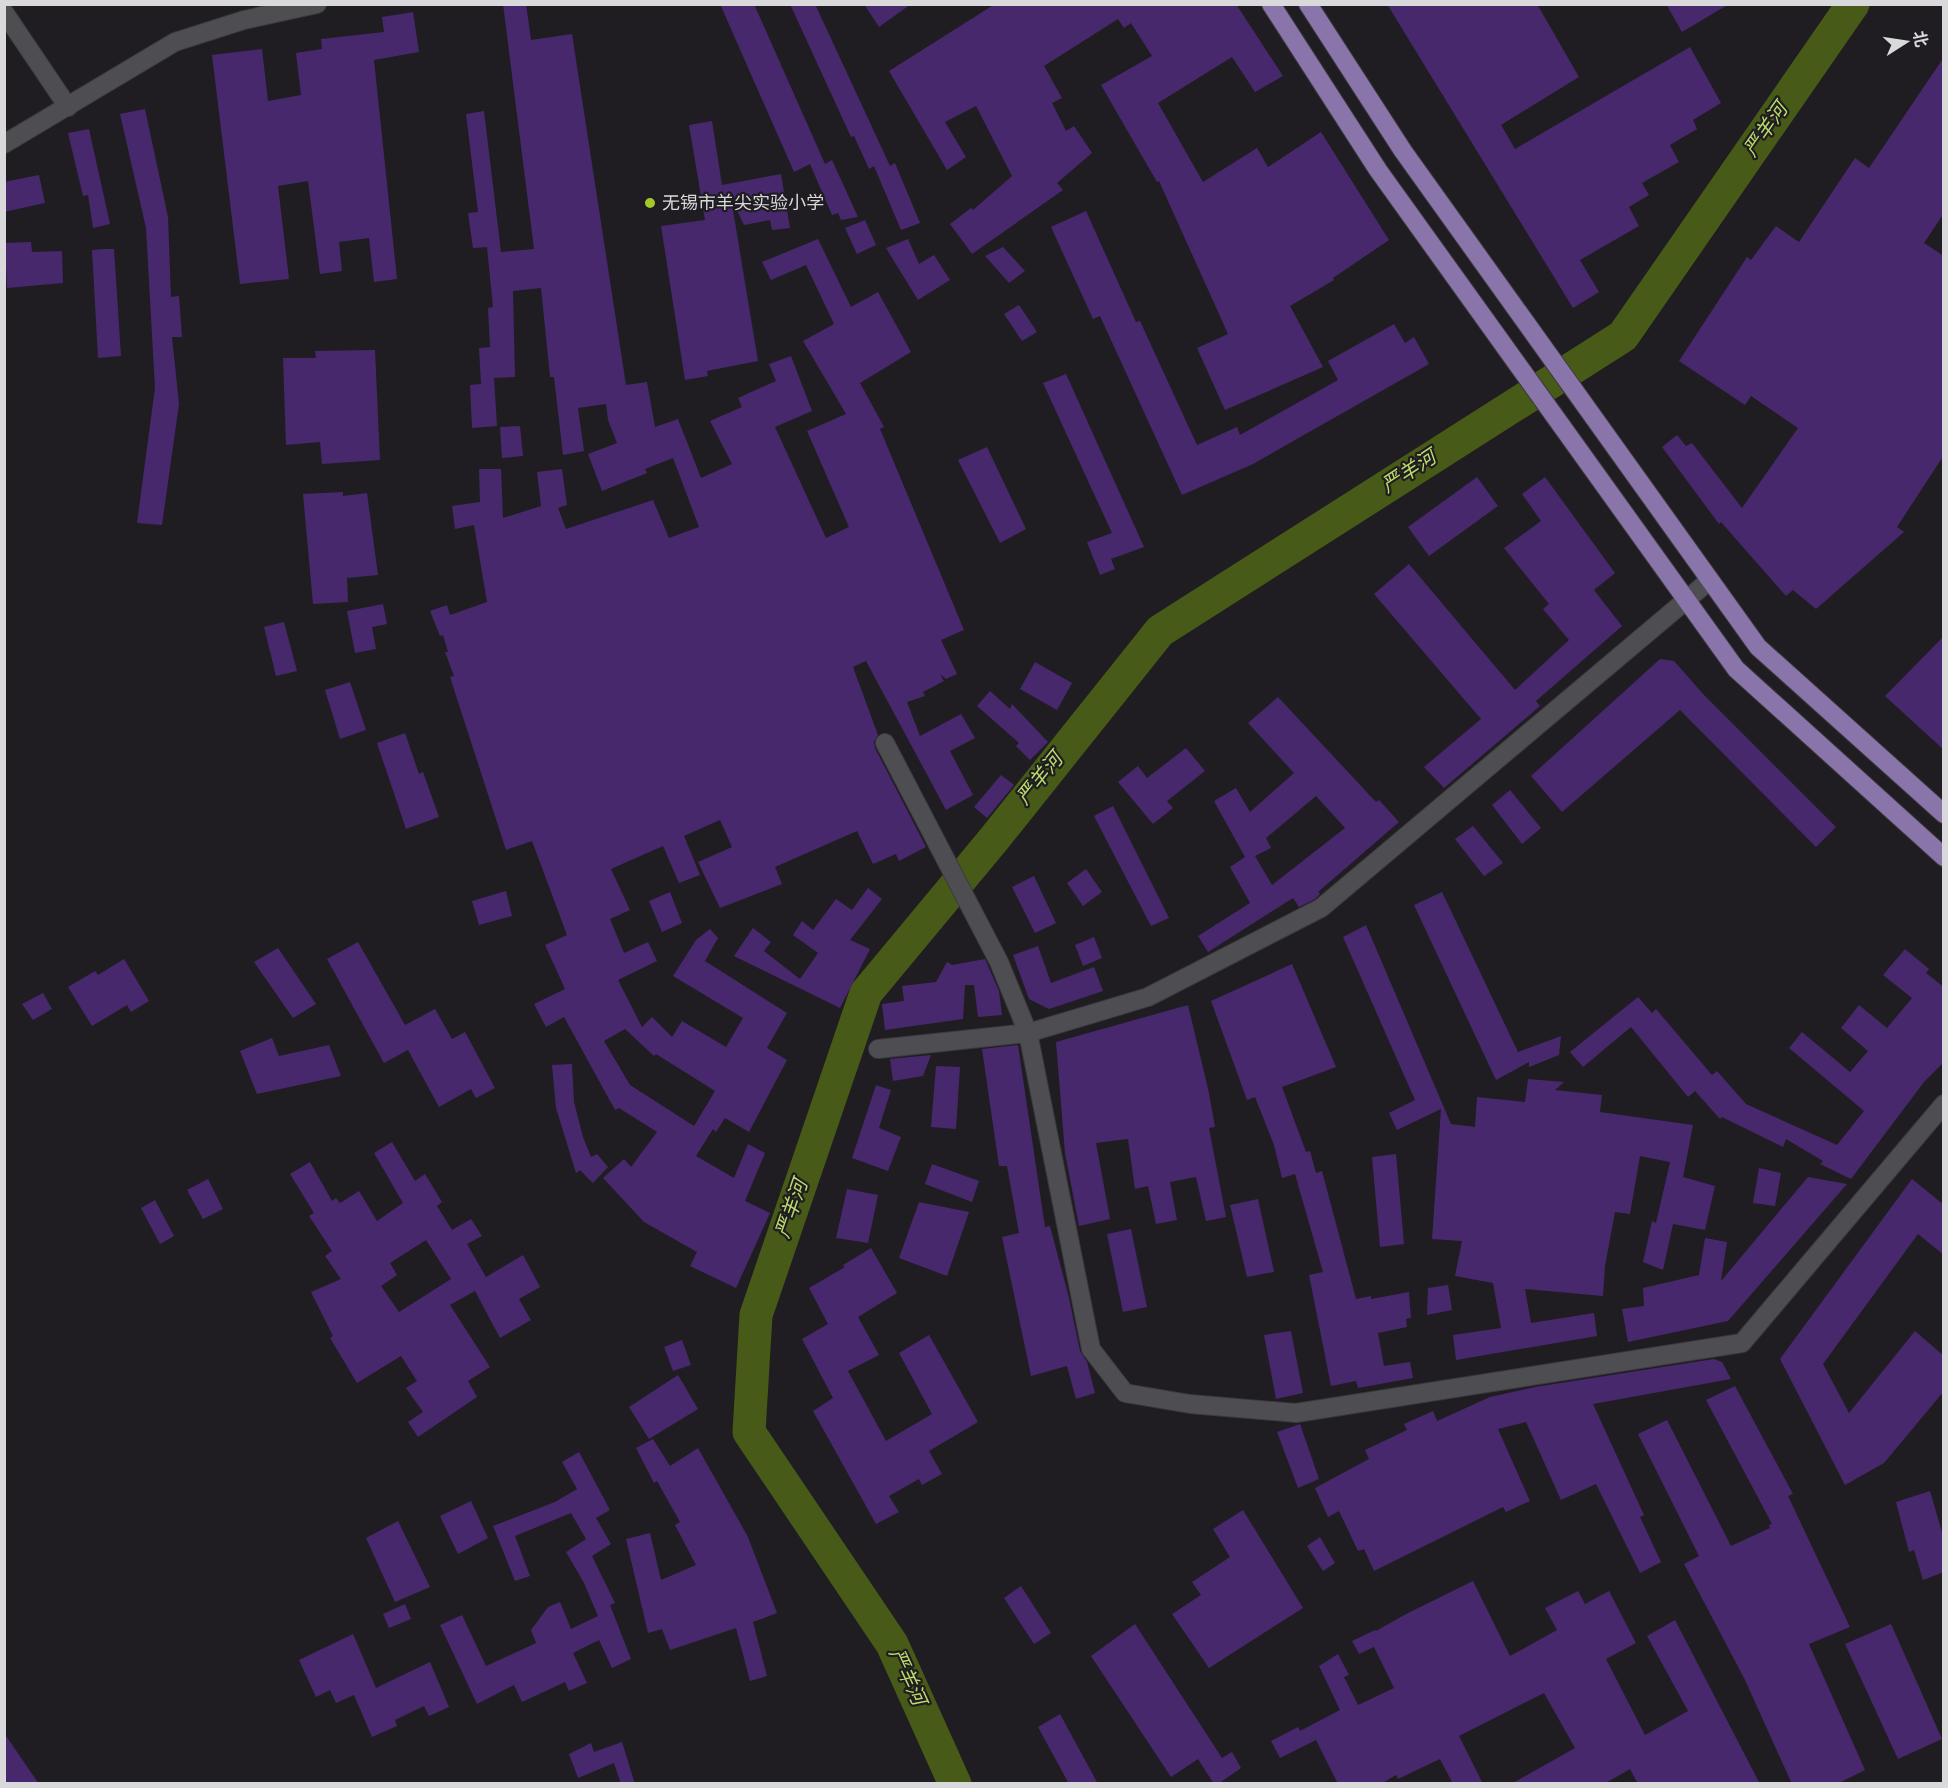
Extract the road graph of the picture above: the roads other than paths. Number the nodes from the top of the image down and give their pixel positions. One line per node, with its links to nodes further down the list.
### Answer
1 (317, 4): 5 (street)
2 (1271, 4): 8 (main road)
3 (1308, 4): 7 (main road)
4 (4, 12): 5 (street)
5 (68, 107): 6 (street)
6 (4, 144)
7 (1710, 580): 8 (street); 10 (main road)
8 (1687, 601): 11 (main road); 12 (street)
9 (885, 743): 12 (street)
10 (1944, 814)
11 (1944, 857)
12 (1028, 1033): 13 (street); 14 (street)
13 (878, 1049)
14 (1944, 1104)

